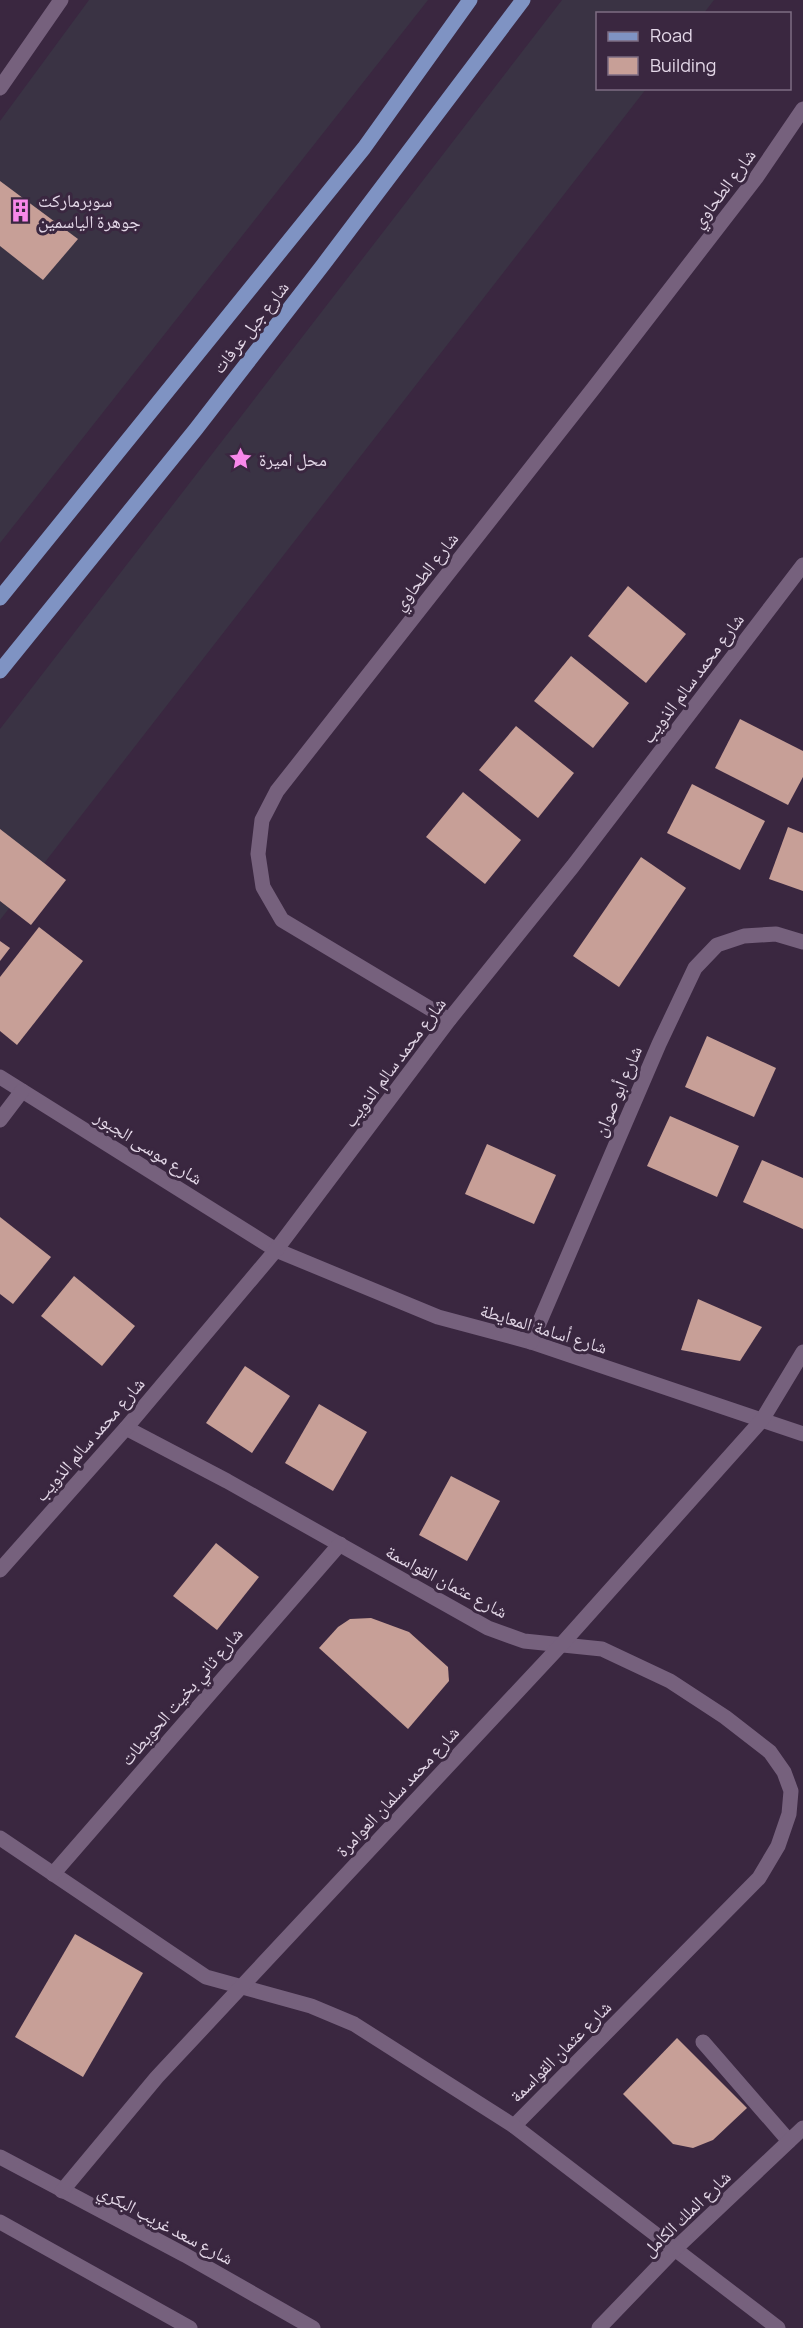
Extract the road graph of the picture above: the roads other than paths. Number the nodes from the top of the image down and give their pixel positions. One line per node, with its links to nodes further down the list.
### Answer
1 (61, 0): 4 (street)
2 (470, 0): 7 (main road, شارع جبل عرفات)
3 (523, 0): 8 (main road, شارع جبل عرفات)
4 (0, 88)
5 (803, 109): 10 (street, شارع الطحاوي)
6 (803, 565): 10 (street, شارع محمد سالم الذويب)
7 (0, 598)
8 (0, 671)
9 (803, 942): 15 (street, شارع أبو صوان)
10 (449, 1020): 14 (street, شارع محمد سالم الذويب)
11 (0, 1077): 12 (street, شارع موسى الجبور)
12 (22, 1091): 13 (street); 14 (street, شارع موسى الجبور)
13 (0, 1120)
14 (276, 1250): 15 (street, شارع أسامة المعايطة); 18 (street, شارع محمد سالم الذويب)
15 (531, 1342): 17 (street, شارع أسامة المعايطة)
16 (803, 1352): 17 (street)
17 (762, 1420): 19 (street, شارع أسامة المعايطة); 22 (street, شارع محمد سلمان العوامرة)
18 (126, 1428): 20 (street, شارع عثمان القواسمة); 21 (street, شارع محمد سالم الذويب)
19 (803, 1434)
20 (340, 1544): 22 (street, شارع عثمان القواسمة); 24 (street, شارع ثاني بخيت الحويطات)
21 (0, 1570)
22 (561, 1644): 25 (street, شارع محمد سلمان العوامرة); 27 (street, شارع عثمان القواسمة)
23 (0, 1838): 24 (street)
24 (52, 1874): 25 (street)
25 (239, 1988): 27 (street); 31 (street, شارع محمد سلمان العوامرة)
26 (703, 2042): 29 (street)
27 (514, 2126): 33 (street)
28 (803, 2128): 29 (street, شارع الملك الكامل)
29 (789, 2141): 33 (street, شارع الملك الكامل)
30 (0, 2157): 31 (street, شارع سعد غريب البكري)
31 (62, 2191): 35 (street, شارع سعد غريب البكري)
32 (0, 2222): 34 (street)
33 (675, 2249): 36 (street, شارع الملك الكامل); 37 (street)
34 (190, 2328)
35 (313, 2328)
36 (599, 2328)
37 (778, 2328)

